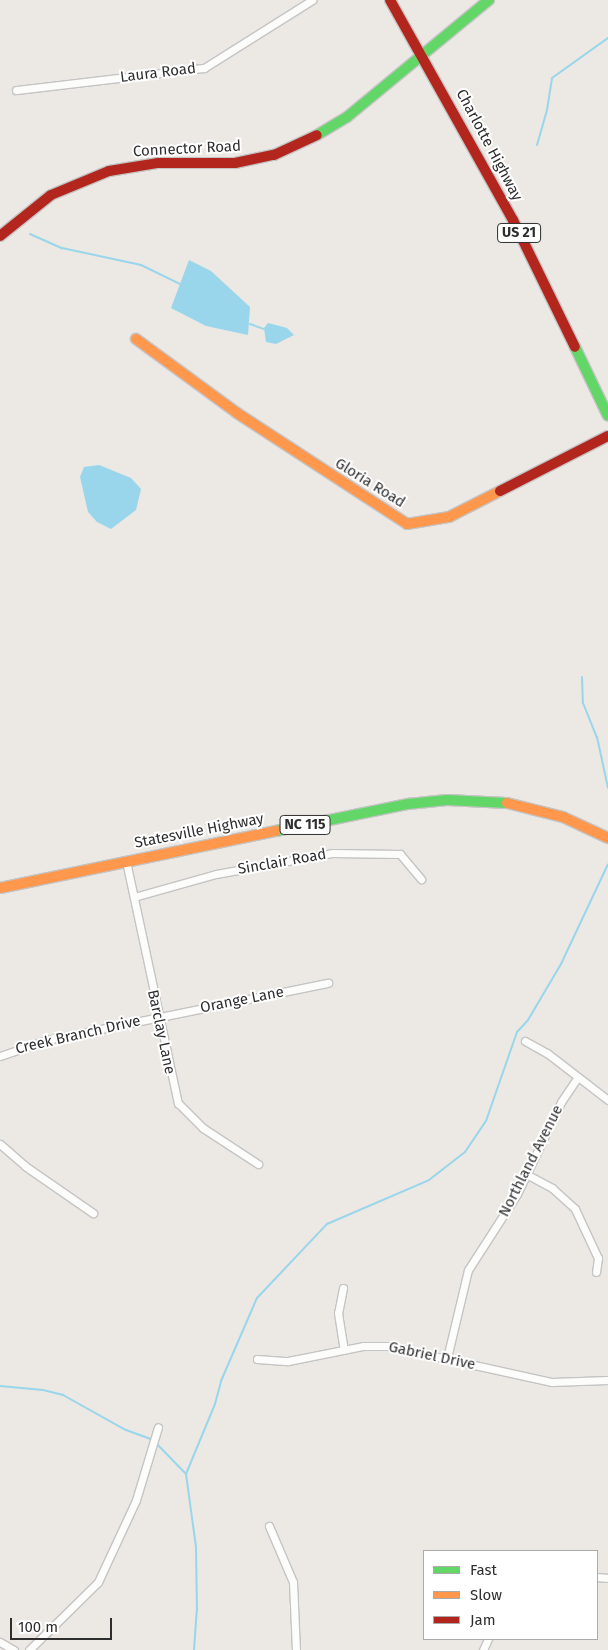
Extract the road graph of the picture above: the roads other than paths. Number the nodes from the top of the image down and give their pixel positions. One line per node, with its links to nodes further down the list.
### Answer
1 (312, 0): 5 (street, Laura Road)
2 (390, 0): 4 (street, Charlotte Highway / US 21)
3 (489, 0): 4 (street, Connector Road)
4 (423, 55): 6 (street, Connector Road); 8 (street, Charlotte Highway / US 21)
5 (16, 90)
6 (0, 236)
7 (136, 339): 9 (street, Gloria Road)
8 (608, 416)
9 (608, 436)
10 (608, 838): 11 (street, Statesville Highway / NC 115)
11 (126, 861): 13 (street, Statesville Highway / NC 115); 14 (street, Barclay Lane)
12 (421, 879): 14 (street, Sinclair Road)
13 (0, 888)
14 (134, 897): 16 (street, Barclay Lane)
15 (328, 983): 16 (street, Orange Lane)
16 (157, 1017): 18 (street, Creek Branch Drive); 22 (street, Barclay Lane)
17 (525, 1041): 19 (street)
18 (0, 1056)
19 (578, 1077): 20 (street); 23 (street, Northland Avenue)
20 (608, 1100)
21 (0, 1144): 24 (street)
22 (258, 1164)
23 (526, 1174): 25 (street); 28 (street, Northland Avenue)
24 (93, 1213)
25 (596, 1272)
26 (343, 1288): 27 (street)
27 (344, 1350): 28 (street, Gabriel Drive); 29 (street, Gabriel Drive)
28 (446, 1358): 30 (street, Gabriel Drive)
29 (257, 1359)
30 (608, 1380)
31 (158, 1427): 35 (street)
32 (269, 1526): 36 (street)
33 (0, 1642): 34 (street)
34 (14, 1650)
35 (29, 1650)
36 (296, 1650)

